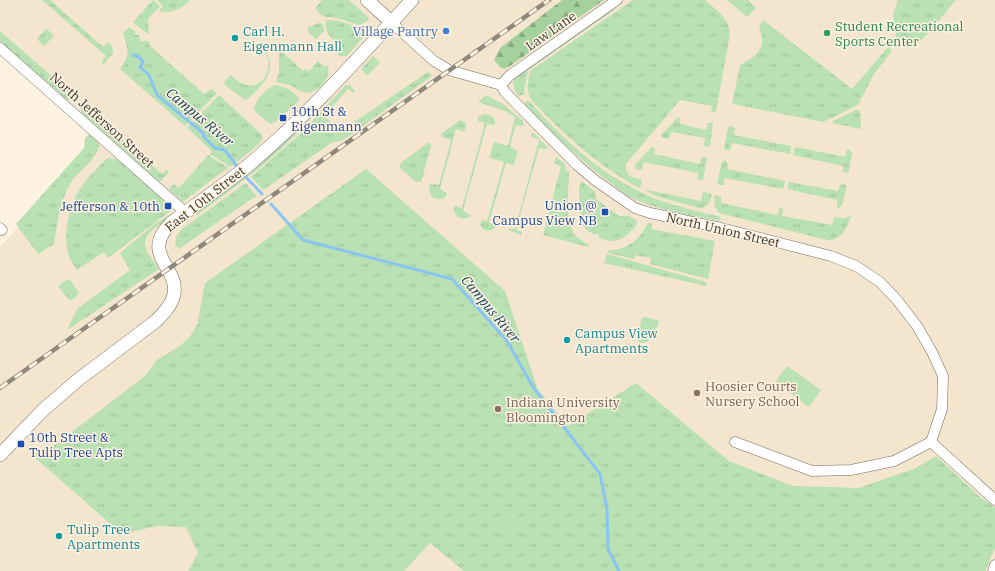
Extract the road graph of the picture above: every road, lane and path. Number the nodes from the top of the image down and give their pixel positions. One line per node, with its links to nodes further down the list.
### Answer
1 (366, 0): 4 (street)
2 (412, 0): 4 (street, East 10th Street)
3 (617, 0): 6 (street, Law Lane)
4 (391, 22): 6 (street); 7 (street, East 10th Street)
5 (0, 48): 7 (street, North Jefferson Street)
6 (501, 85): 9 (street, North Union Street)
7 (186, 212): 10 (street, East 10th Street)
8 (735, 442): 9 (street)
9 (931, 442): 11 (street)
10 (0, 455)
11 (995, 500)
12 (995, 565): 13 (street)
13 (993, 571)

